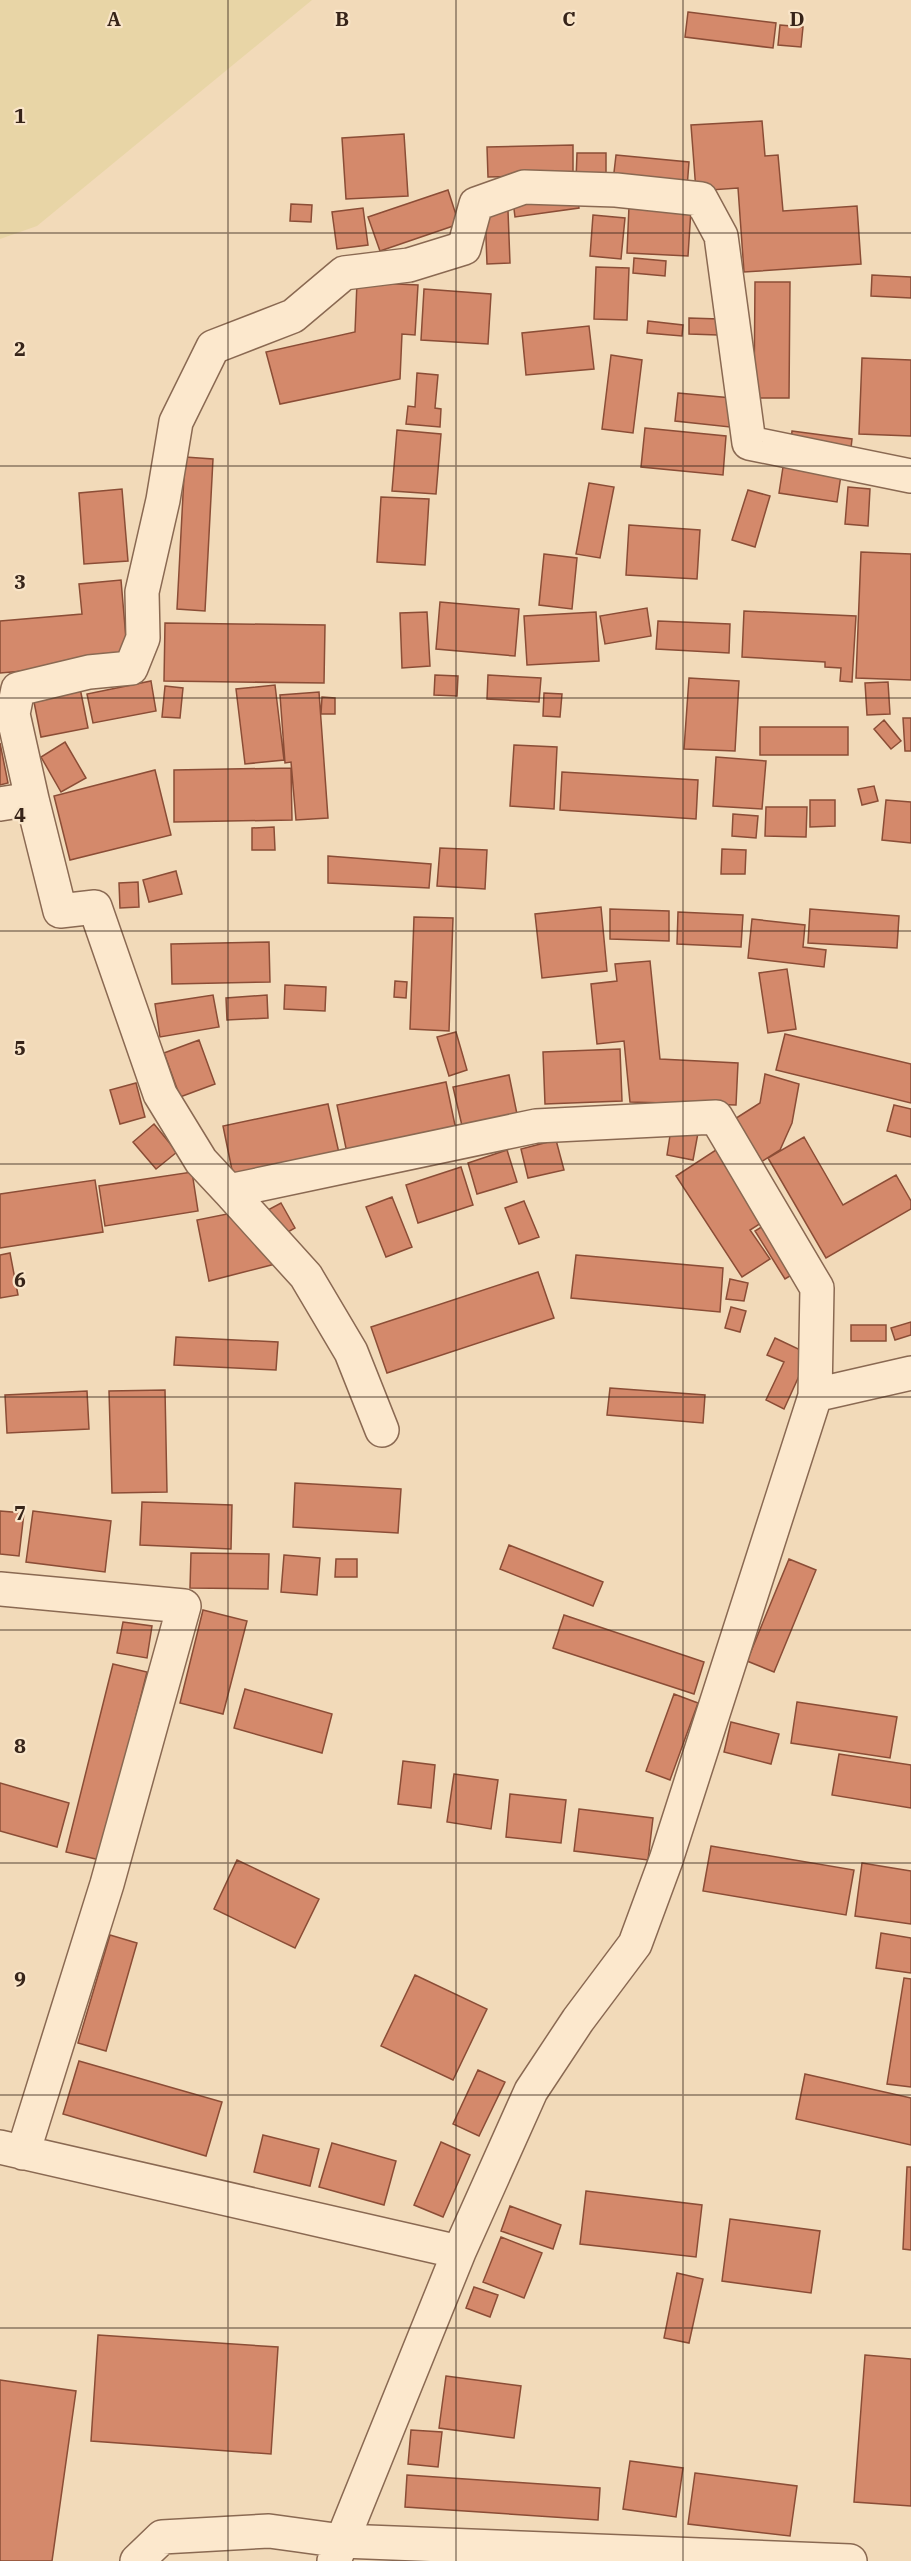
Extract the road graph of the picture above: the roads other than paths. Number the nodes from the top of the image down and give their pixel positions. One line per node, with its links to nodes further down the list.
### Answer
1 (911, 476): 2 (street)
2 (32, 799): 3 (street); 4 (street)
3 (0, 804)
4 (229, 1191): 6 (street); 7 (street)
5 (911, 1373): 6 (street)
6 (815, 1395): 10 (street)
7 (382, 1430)
8 (0, 1589): 9 (street)
9 (11, 2150): 10 (street)
10 (459, 2252): 11 (street)
11 (338, 2551): 12 (street); 13 (street)
12 (137, 2561)
13 (850, 2561)

